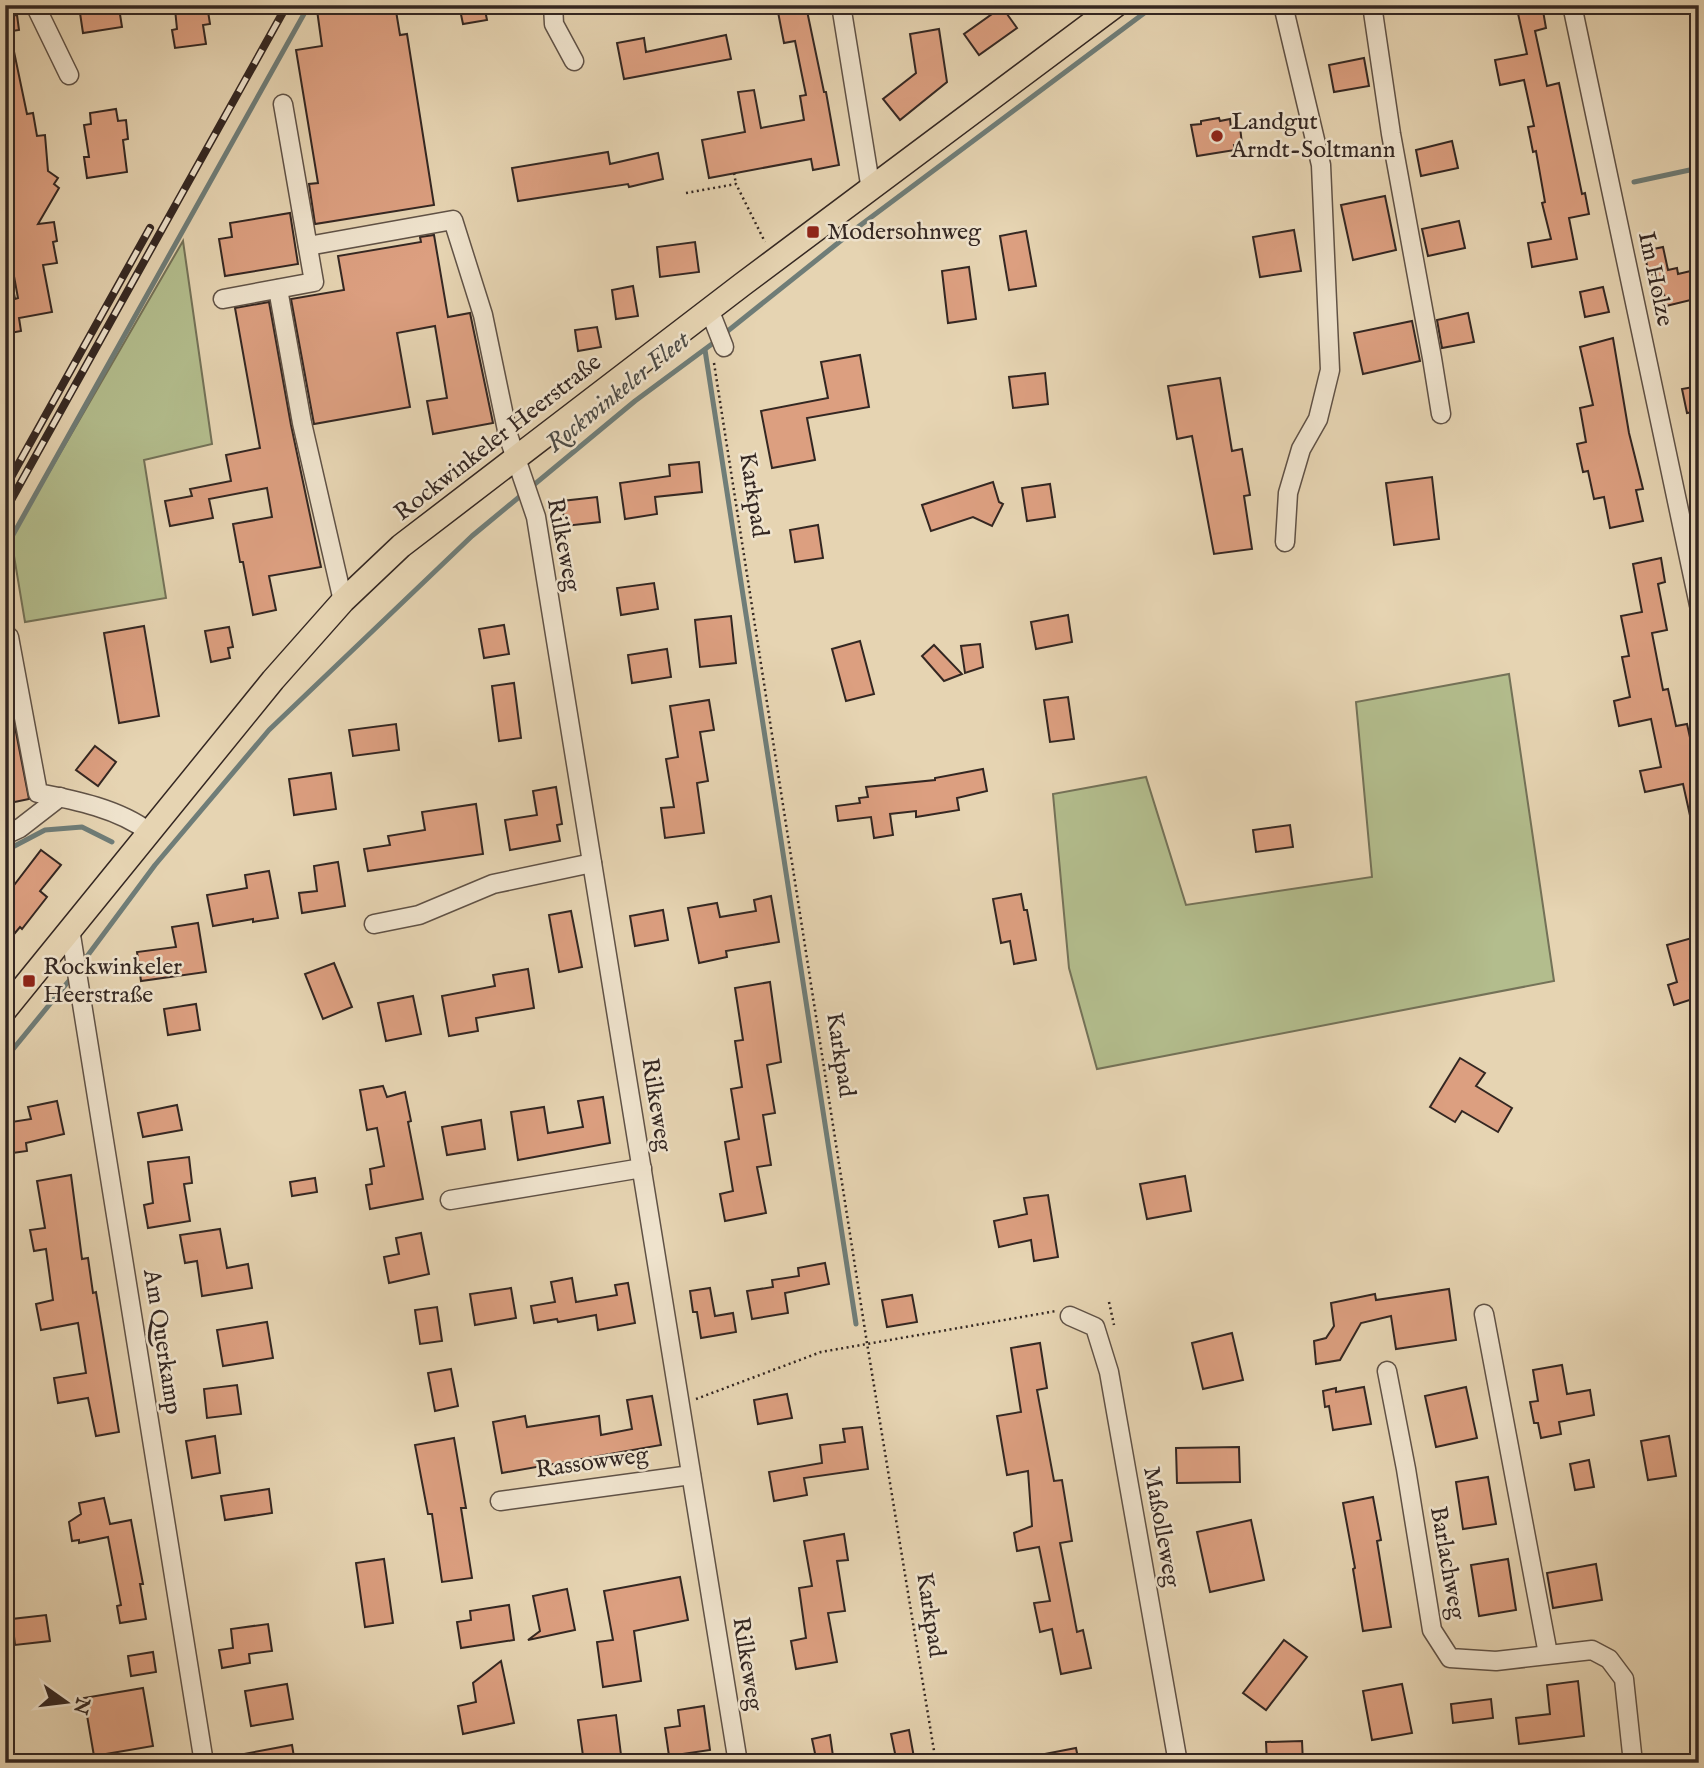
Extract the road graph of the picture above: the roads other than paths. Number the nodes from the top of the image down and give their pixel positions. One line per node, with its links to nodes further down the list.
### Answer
1 (35, 5): 9 (street)
2 (553, 5): 8 (street)
3 (841, 5): 11 (street)
4 (1116, 5): 11 (main road, Rockwinkeler Heerstraße)
5 (1283, 5): 19 (street)
6 (1372, 5): 17 (street)
7 (1572, 5): 21 (street, Im Holze)
8 (574, 61)
9 (69, 75)
10 (283, 104): 12 (street)
11 (871, 190): 15 (main road, Rockwinkeler Heerstraße)
12 (308, 246): 13 (street); 18 (street, Rilkeweg)
13 (278, 289): 14 (street); 20 (street)
14 (223, 299)
15 (709, 309): 16 (street); 18 (main road, Rockwinkeler Heerstraße)
16 (718, 344)
17 (1441, 414)
18 (519, 467): 20 (main road, Rockwinkeler Heerstraße); 26 (street, Rilkeweg)
19 (1285, 542)
20 (343, 601): 24 (main road, Rockwinkeler Heerstraße)
21 (1699, 605)
22 (9, 637): 23 (street)
23 (60, 797): 24 (street); 25 (street)
24 (149, 832): 28 (main road, Rockwinkeler Heerstraße)
25 (5, 835)
26 (592, 863): 27 (street); 30 (street, Rilkeweg)
27 (374, 923)
28 (70, 929): 29 (main road, Rockwinkeler Heerstraße); 38 (street, Am Querkamp)
29 (5, 1010)
30 (642, 1168): 31 (street); 35 (street, Rilkeweg)
31 (450, 1200)
32 (1484, 1314): 37 (street)
33 (1070, 1317): 40 (street, Maßolleweg)
34 (1387, 1371): 37 (street, Barlachweg)
35 (691, 1475): 36 (street, Rassowweg); 39 (street, Rilkeweg)
36 (500, 1501)
37 (1548, 1654): 41 (street, Barlachweg)
38 (204, 1763)
39 (738, 1763)
40 (1178, 1763)
41 (1633, 1763)

